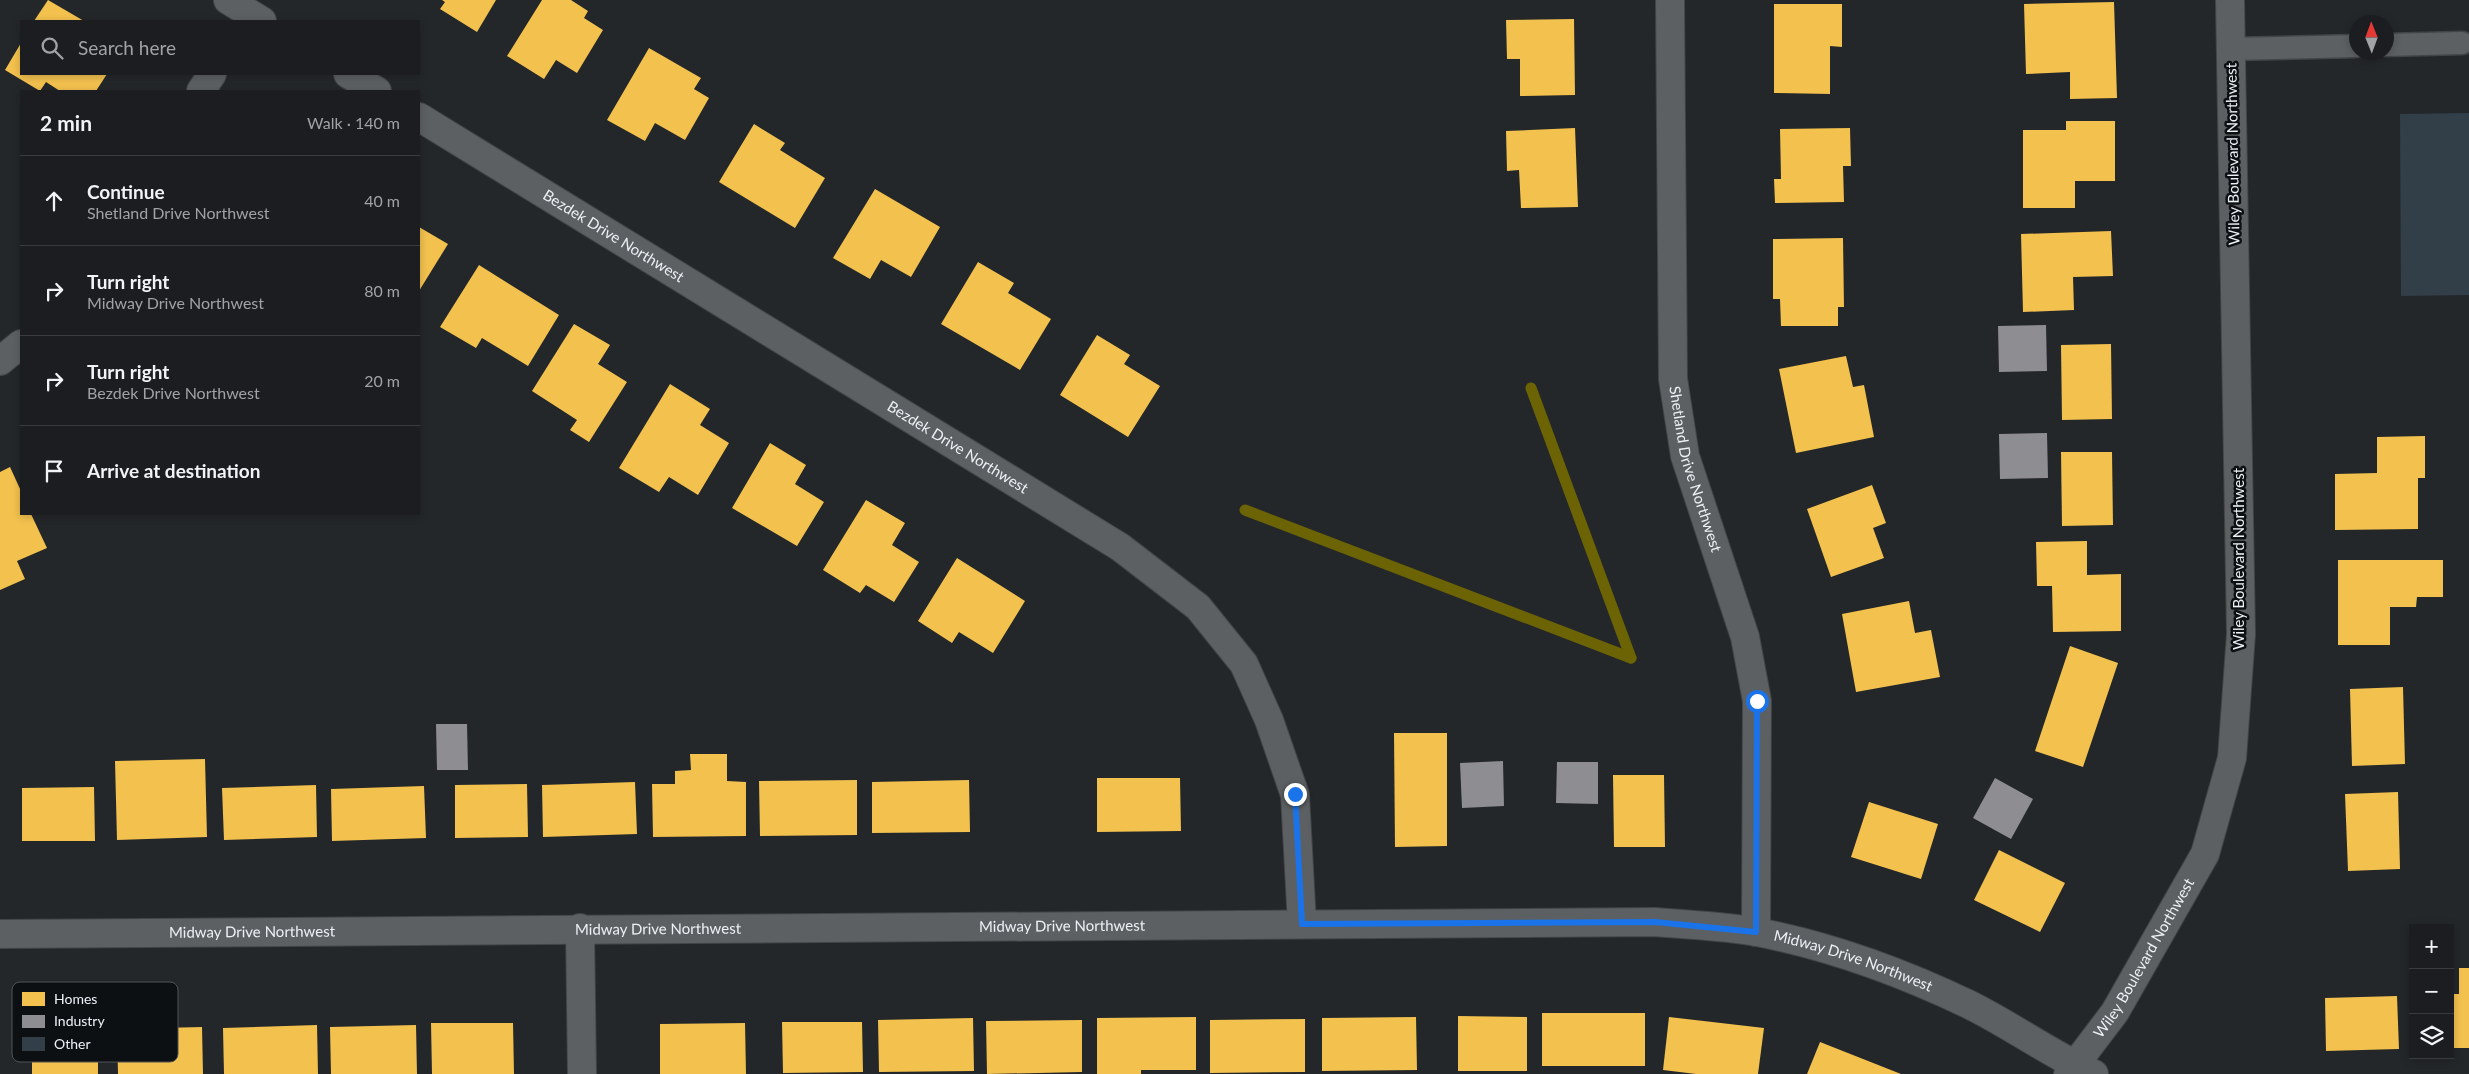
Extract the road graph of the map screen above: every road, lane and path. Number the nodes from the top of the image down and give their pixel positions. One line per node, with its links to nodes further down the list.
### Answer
1 (1670, 0): 16 (street, Shetland Drive Northwest)
2 (2230, 0): 6 (street, Wiley Boulevard Northwest)
3 (2462, 44): 4 (lane)
4 (2394, 45)
5 (2349, 46): 6 (lane)
6 (2231, 49): 18 (street, Wiley Boulevard Northwest)
7 (211, 75): 9 (street)
8 (350, 75): 10 (street)
9 (202, 90)
10 (375, 90)
11 (420, 118): 14 (street, Bezdek Drive Northwest)
12 (20, 345): 13 (street)
13 (0, 361)
14 (1302, 924): 15 (street, Midway Drive Northwest); 16 (street, Midway Drive Northwest)
15 (580, 928): 17 (street, Midway Drive Northwest); 19 (street)
16 (1756, 932): 18 (street, Midway Drive Northwest)
17 (0, 934)
18 (2079, 1071)
19 (582, 1074)

